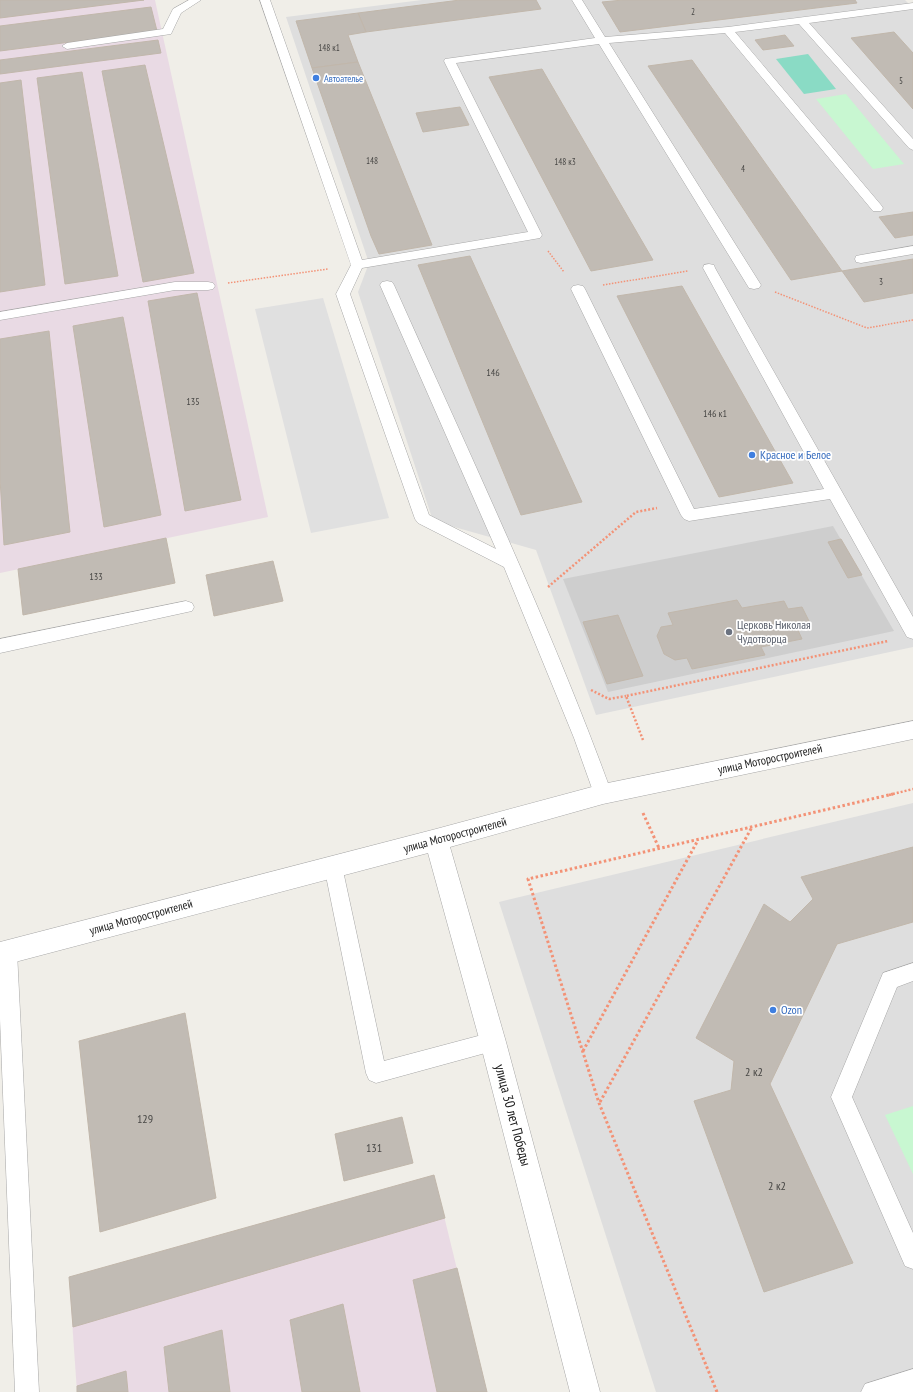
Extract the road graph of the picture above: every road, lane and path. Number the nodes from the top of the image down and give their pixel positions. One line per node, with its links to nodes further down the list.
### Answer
1 (196, 0): 8 (lane)
2 (265, 0): 13 (lane)
3 (577, 0): 7 (lane)
4 (913, 6): 5 (lane)
5 (802, 21): 6 (lane); 9 (lane)
6 (728, 30): 7 (lane); 10 (lane)
7 (602, 40): 13 (lane); 16 (lane)
8 (67, 46)
9 (913, 146)
10 (877, 208)
11 (913, 250): 12 (lane)
12 (861, 258)
13 (356, 265): 17 (path); 22 (lane)
14 (709, 268): 20 (lane)
15 (387, 285): 22 (lane)
16 (754, 285)
17 (208, 286): 19 (lane)
18 (578, 289): 21 (lane)
19 (0, 316)
20 (834, 493): 21 (lane); 25 (lane)
21 (682, 504): 23 (path)
22 (510, 563): 34 (lane)
23 (545, 589)
24 (186, 608): 27 (lane)
25 (913, 632)
26 (890, 640): 29 (path)
27 (0, 646)
28 (588, 689): 29 (path)
29 (626, 696): 31 (path)
30 (913, 730): 32 (street, улица Моторостроителей)
31 (643, 740)
32 (631, 787): 34 (street, улица Моторостроителей); 38 (path)
33 (913, 789): 35 (path)
34 (603, 794): 36 (street, улица Моторостроителей)
35 (752, 827): 37 (path); 44 (path)
36 (436, 840): 39 (street, улица Моторостроителей); 42 (street, улица 30 лет Победы)
37 (698, 840): 38 (path); 43 (path)
38 (659, 848): 43 (path)
39 (333, 866): 40 (street, улица Моторостроителей); 42 (lane)
40 (3, 953): 47 (lane)
41 (913, 972): 45 (lane)
42 (494, 1042): 48 (street, улица 30 лет Победы)
43 (583, 1052): 44 (path)
44 (599, 1103): 49 (path)
45 (913, 1258)
46 (913, 1381): 50 (lane)
47 (28, 1392)
48 (585, 1392)
49 (717, 1392)
50 (873, 1392)

